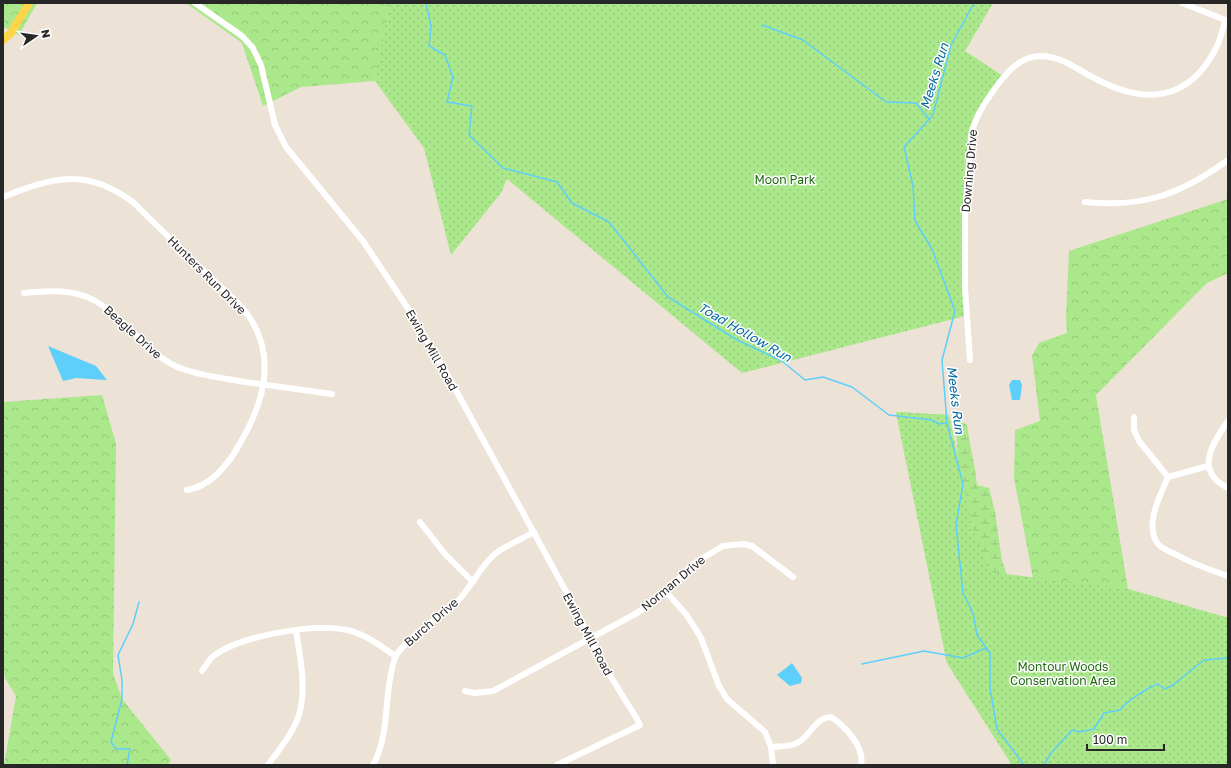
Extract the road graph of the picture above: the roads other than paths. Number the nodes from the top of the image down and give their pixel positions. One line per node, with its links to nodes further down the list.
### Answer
1 (29, 3): 5 (main road)
2 (195, 3): 20 (street, Ewing Mill Road)
3 (1182, 3): 4 (street)
4 (1227, 21): 10 (street, Downing Drive)
5 (3, 40)
6 (1228, 160): 8 (street)
7 (3, 197): 11 (street, Hunters Run Drive)
8 (1085, 202)
9 (24, 293): 11 (street, Beagle Drive)
10 (970, 360)
11 (264, 384): 12 (street, Beagle Drive); 18 (street, Hunters Run Drive)
12 (332, 394)
13 (1134, 417): 16 (street)
14 (1228, 421): 15 (street)
15 (1208, 466): 16 (street); 17 (street)
16 (1168, 477): 21 (street)
17 (1228, 488)
18 (187, 490)
19 (420, 522): 23 (street)
20 (534, 532): 23 (street, Burch Drive); 26 (street, Ewing Mill Road)
21 (1228, 576)
22 (793, 577): 24 (street, Norman Drive)
23 (473, 582): 27 (street, Burch Drive)
24 (666, 592): 26 (street, Norman Drive); 30 (street)
25 (296, 630): 27 (street); 28 (street); 31 (street)
26 (590, 639): 29 (street, Norman Drive); 33 (street, Ewing Mill Road)
27 (395, 656): 32 (street, Burch Drive)
28 (202, 671)
29 (465, 691)
30 (771, 747): 34 (street); 35 (street)
31 (268, 765)
32 (373, 765)
33 (557, 765)
34 (773, 765)
35 (861, 765)

